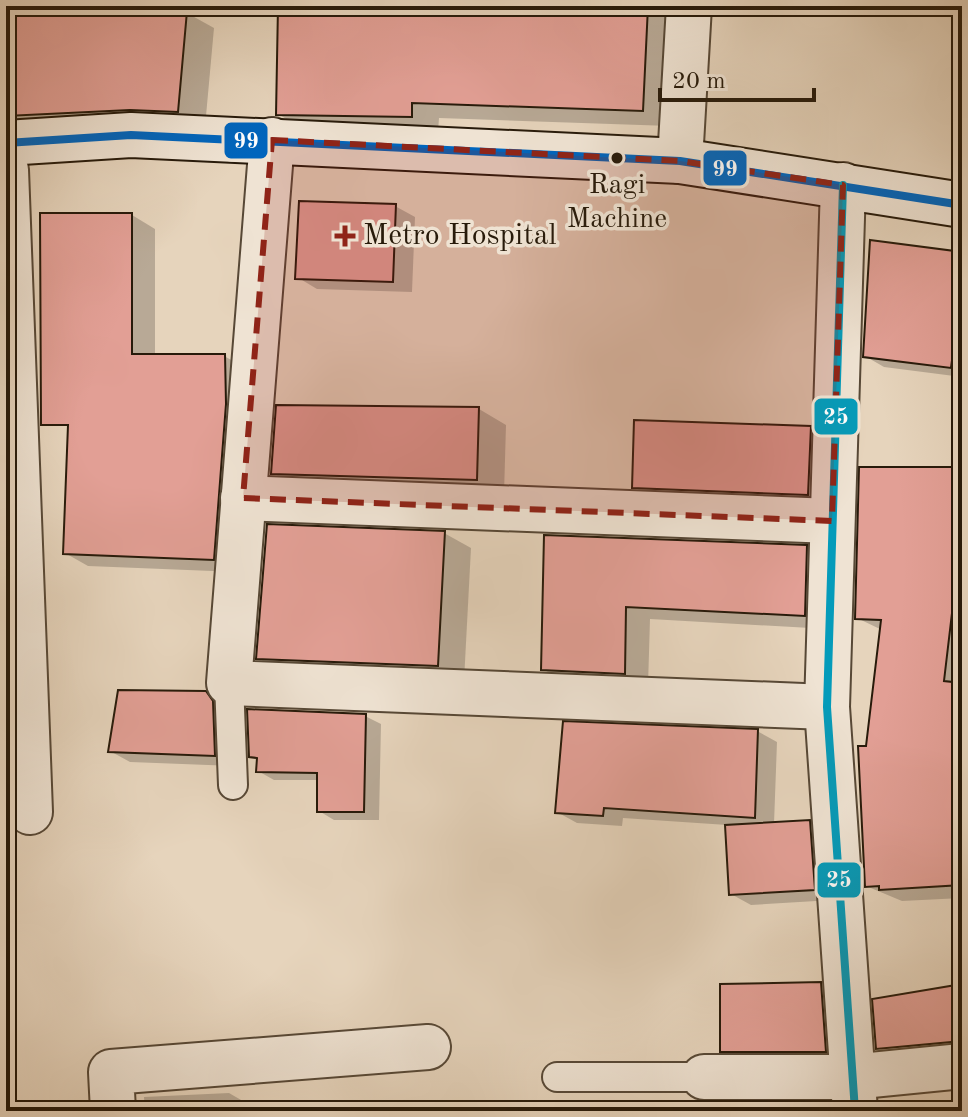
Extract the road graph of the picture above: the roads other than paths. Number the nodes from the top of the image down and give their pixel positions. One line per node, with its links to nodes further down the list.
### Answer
1 (689, 6): 4 (street)
2 (272, 140): 3 (street); 4 (street); 8 (street)
3 (6, 143)
4 (680, 161): 6 (street)
5 (6, 170): 13 (street)
6 (843, 185): 7 (street); 9 (street)
7 (962, 205)
8 (243, 498): 9 (street); 10 (street)
9 (832, 521): 11 (street)
10 (229, 683): 11 (street); 12 (lane)
11 (827, 707): 18 (street)
12 (233, 785)
13 (30, 812)
14 (428, 1047): 19 (street)
15 (962, 1066): 18 (street)
16 (557, 1077): 17 (lane)
17 (704, 1077): 18 (street)
18 (853, 1094)
19 (113, 1111)

